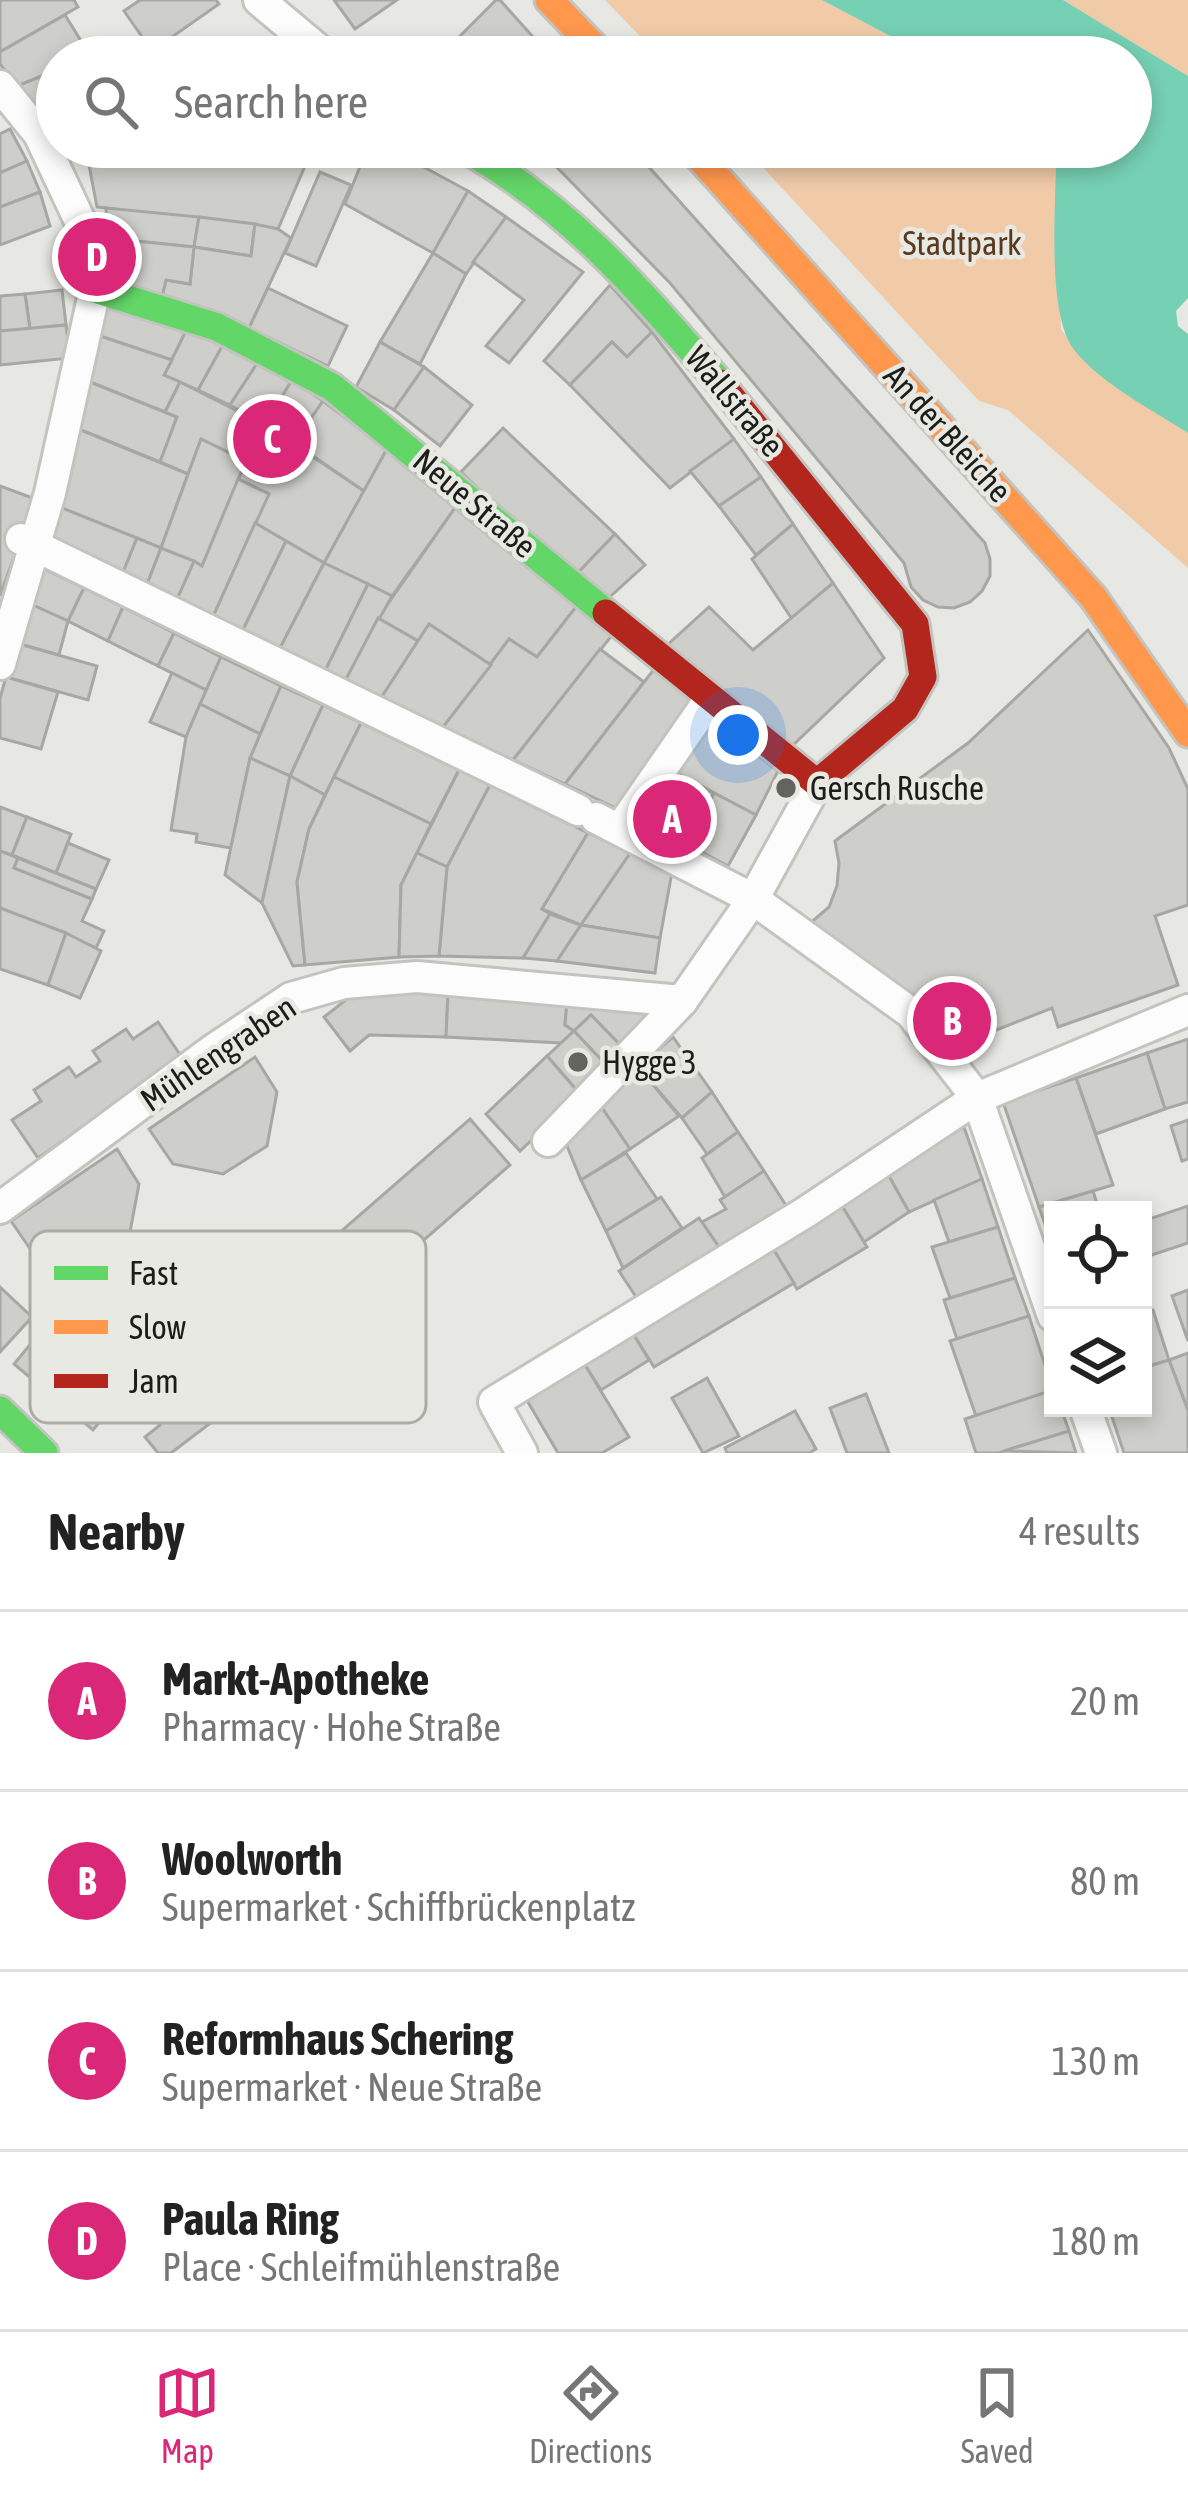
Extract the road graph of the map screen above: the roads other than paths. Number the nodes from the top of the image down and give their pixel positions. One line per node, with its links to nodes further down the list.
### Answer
1 (259, 0): 3 (street)
2 (549, 0): 4 (street)
3 (302, 36)
4 (584, 36)
5 (0, 86): 6 (street)
6 (36, 130)
7 (55, 168): 10 (street)
8 (500, 168): 15 (street, Wallstraße)
9 (709, 168): 14 (street, An der Bleiche)
10 (94, 289): 11 (street); 13 (street, Neue Straße)
11 (28, 542): 12 (street); 16 (street)
12 (0, 664)
13 (710, 699): 15 (street, Neue Straße); 16 (street)
14 (1188, 734)
15 (817, 783): 17 (street)
16 (598, 819): 17 (street)
17 (753, 899): 18 (street); 20 (street)
18 (682, 1001): 21 (street); 22 (street, Mühlengraben)
19 (1188, 1010): 20 (street)
20 (977, 1098): 23 (street); 26 (street)
21 (548, 1141)
22 (0, 1208)
23 (1051, 1309)
24 (0, 1410): 27 (street)
25 (1088, 1417): 28 (street)
26 (518, 1452)
27 (44, 1453)
28 (1101, 1453)

